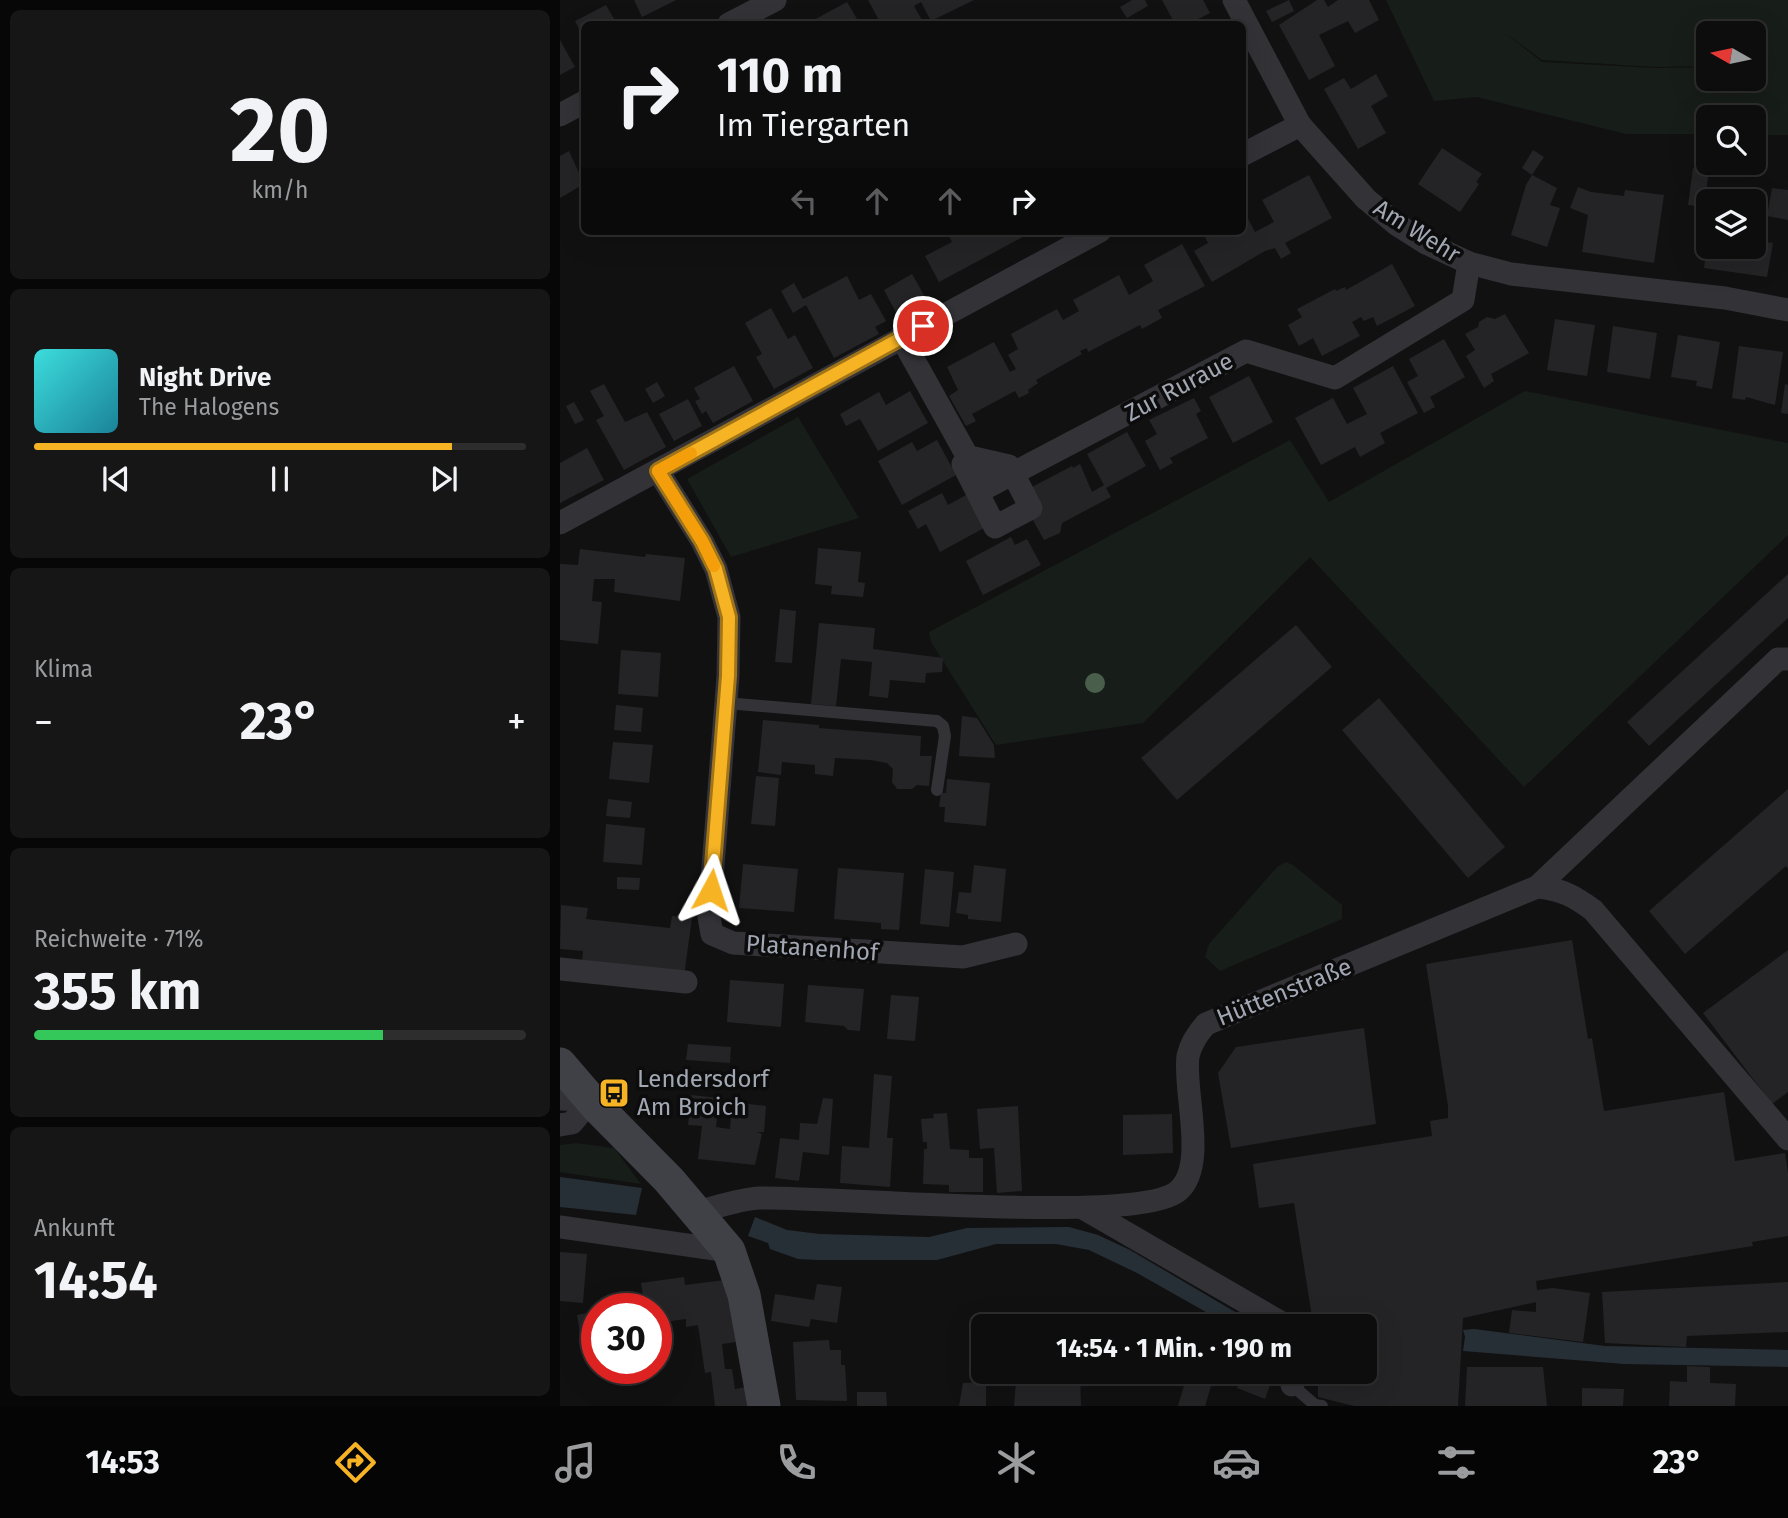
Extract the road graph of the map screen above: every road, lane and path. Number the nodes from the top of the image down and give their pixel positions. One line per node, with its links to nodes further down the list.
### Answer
1 (775, 0): 3 (street)
2 (1234, 0): 4 (street, Am Wehr)
3 (735, 21)
4 (1245, 21)
5 (1246, 23): 8 (street, Am Wehr)
6 (581, 104): 7 (street)
7 (560, 115)
8 (1300, 125): 9 (street); 11 (street, Am Wehr)
9 (1246, 153)
10 (1092, 235): 13 (street)
11 (1469, 263): 12 (street, Am Wehr); 16 (street, Zur Ruraue)
12 (1788, 310)
13 (901, 337): 14 (street, Zur Ruraue); 15 (street)
14 (970, 461): 16 (street, Zur Ruraue); 16 (street, Zur Ruraue)
15 (658, 471): 17 (street); 19 (street, Platanenhof)
16 (1013, 474)
17 (560, 523)
18 (1788, 659): 21 (street, Hüttenstraße)
19 (726, 703): 20 (lane); 22 (street, Platanenhof)
20 (937, 790)
21 (1537, 887): 28 (street); 29 (street, Hüttenstraße)
22 (1016, 944)
23 (560, 969): 24 (street)
24 (686, 982)
25 (560, 1064): 26 (street)
26 (576, 1099): 27 (street); 30 (street)
27 (560, 1125)
28 (1788, 1139)
29 (1083, 1208): 30 (street, Hüttenstraße); 33 (street, Hüttenstraße)
30 (697, 1212): 32 (street)
31 (560, 1227): 32 (street)
32 (729, 1251): 35 (street)
33 (1266, 1314)
34 (1299, 1384): 36 (lane)
35 (764, 1406)
36 (1322, 1406)

